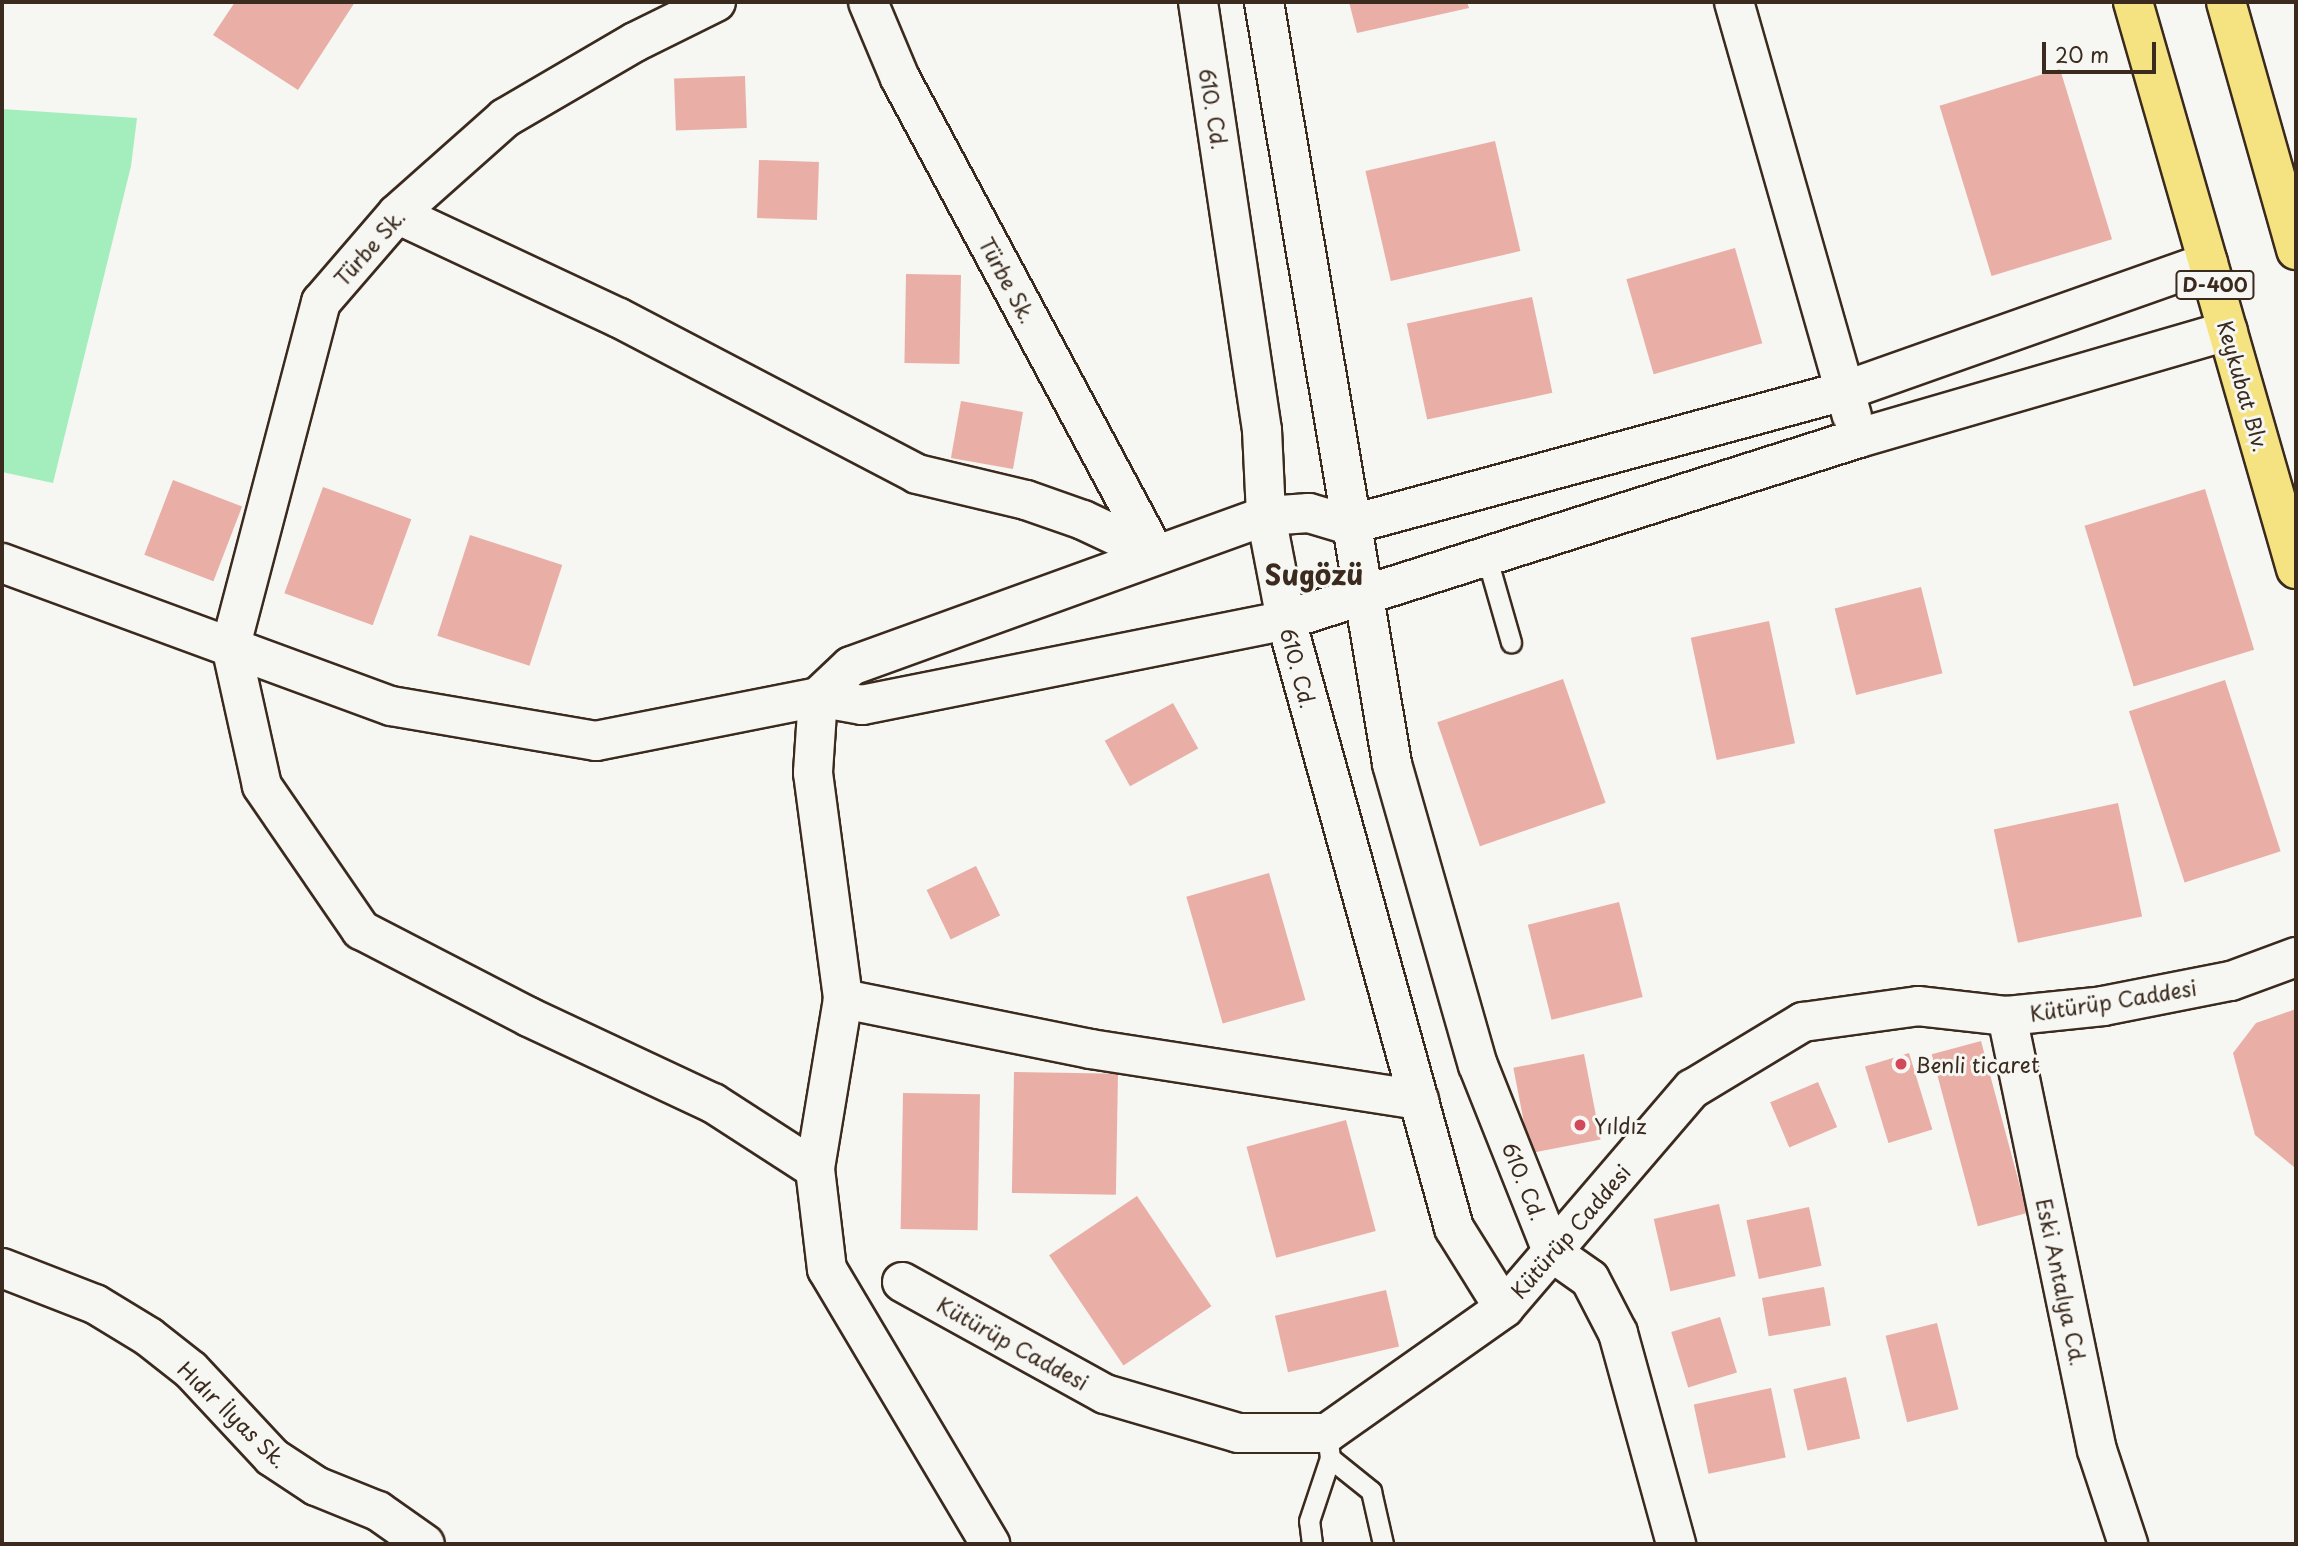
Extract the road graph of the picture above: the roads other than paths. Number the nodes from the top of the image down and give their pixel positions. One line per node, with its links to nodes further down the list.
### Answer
1 (716, 2): 8 (street, Türbe Sk.)
2 (868, 2): 16 (street, Türbe Sk.)
3 (1198, 2): 14 (street, 610. Cd.)
4 (1264, 2): 15 (street, 610. Cd.)
5 (1734, 2): 12 (street)
6 (2133, 2): 10 (highway, Keykubat Blv. / D-400)
7 (2226, 2): 9 (highway)
8 (397, 214): 16 (street); 23 (street, Türbe Sk.)
9 (2296, 250)
10 (2208, 262): 11 (highway, Keykubat Blv. / D-400); 12 (street)
11 (2228, 331): 13 (street); 19 (highway, Keykubat Blv. / D-400)
12 (1844, 391): 13 (street); 15 (street)
13 (1859, 438): 17 (street)
14 (1266, 516): 15 (street); 16 (street); 21 (street, 610. Cd.)
15 (1349, 525): 20 (street, 610. Cd.)
16 (1154, 554): 24 (street)
17 (1486, 555): 20 (street); 22 (lane)
18 (2, 563): 23 (street)
19 (2296, 569)
20 (1365, 597): 21 (street); 30 (street, 610. Cd.)
21 (1286, 621): 24 (street); 28 (street, 610. Cd.)
22 (1511, 642)
23 (231, 646): 24 (street); 29 (street)
24 (818, 697): 26 (street)
25 (2296, 957): 27 (street, Kütürüp Caddesi)
26 (843, 999): 28 (street); 29 (street)
27 (2007, 1016): 30 (street, Kütürüp Caddesi); 40 (street, Eski Antalya Cd.)
28 (1419, 1100): 33 (street, 610. Cd.)
29 (815, 1168): 36 (street)
30 (1553, 1252): 33 (street, Kütürüp Caddesi); 39 (street)
31 (2, 1268): 35 (street, Hıdır İlyas Sk.)
32 (902, 1282): 34 (street, Kütürüp Caddesi)
33 (1504, 1308): 34 (street, Kütürüp Caddesi)
34 (1328, 1446): 37 (lane); 38 (lane)
35 (425, 1544)
36 (990, 1544)
37 (1312, 1544)
38 (1383, 1544)
39 (1676, 1544)
40 (2128, 1544)

